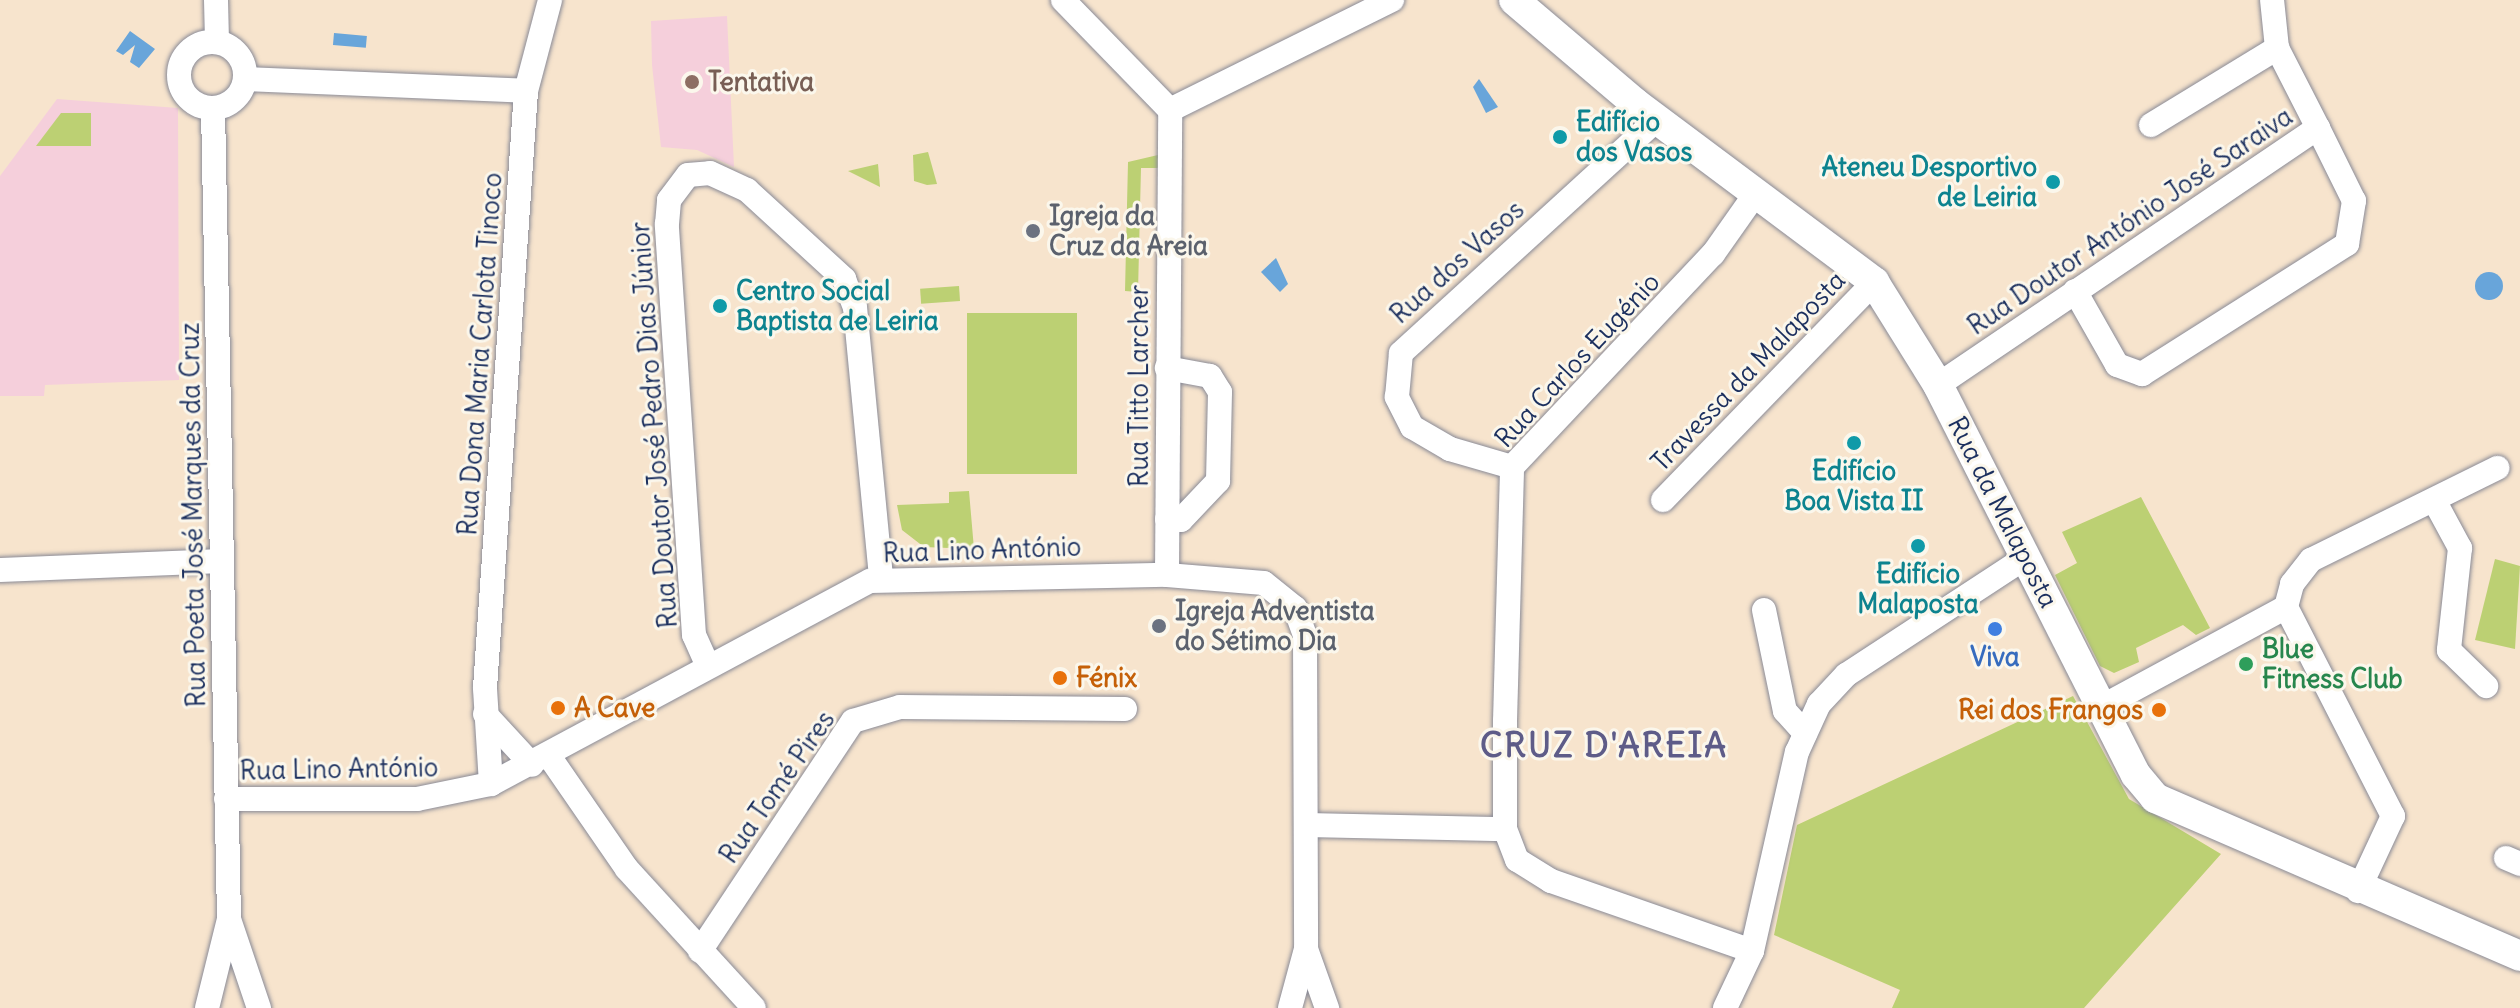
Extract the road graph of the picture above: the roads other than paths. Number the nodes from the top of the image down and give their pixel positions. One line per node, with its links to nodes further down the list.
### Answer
1 (216, 0): 7 (street)
2 (550, 0): 10 (street, Rua Dona Maria Carlota Tinoco)
3 (1063, 0): 12 (street)
4 (1392, 0): 12 (street)
5 (1514, 0): 13 (street, Rua da Malaposta)
6 (2272, 0): 8 (street, Rua Doutor António José Saraiva)
7 (217, 42): 9 (street); 11 (street)
8 (2277, 48): 14 (street); 15 (street, Rua Doutor António José Saraiva)
9 (245, 79): 10 (street); 11 (street)
10 (526, 91): 37 (street, Rua Dona Maria Carlota Tinoco)
11 (213, 109): 27 (street, Rua Poeta José Marques da Cruz)
12 (1170, 110): 19 (street, Rua Titto Larcher)
13 (1656, 120): 16 (street, Rua da Malaposta); 21 (street, Rua dos Vasos)
14 (2151, 125)
15 (2318, 128): 18 (street, Rua Doutor António José Saraiva); 18 (street)
16 (1756, 193): 17 (street, Rua da Malaposta); 21 (street, Rua Carlos Eugénio)
17 (1874, 282): 20 (street, Rua da Malaposta); 23 (street, Travessa da Malaposta)
18 (2075, 291): 20 (street, Rua Doutor António José Saraiva)
19 (1167, 368): 25 (street, Rua Titto Larcher); 25 (street)
20 (1938, 385): 26 (street, Rua da Malaposta)
21 (1512, 467): 43 (street, Rua Carlos Eugénio)
22 (2497, 468): 24 (street)
23 (1663, 500)
24 (2434, 500): 31 (street); 34 (street)
25 (1167, 519): 29 (street, Rua Titto Larcher)
26 (2026, 557): 35 (street, Rua da Malaposta); 38 (street)
27 (222, 561): 28 (street); 41 (street, Rua Poeta José Marques da Cruz)
28 (0, 570)
29 (1167, 575): 30 (street, Rua Lino António); 42 (street, Rua Lino António)
30 (881, 579): 33 (street, Rua Lino António); 33 (street, Rua Doutor José Pedro Dias Júnior)
31 (2286, 607): 35 (street); 44 (street)
32 (1764, 610): 38 (street)
33 (707, 664): 39 (street, Rua Lino António)
34 (2486, 686)
35 (2103, 706): 44 (street, Rua da Malaposta)
36 (1125, 709): 47 (street, Rua Tomé Pires)
37 (485, 714): 39 (street); 40 (street, Rua Dona Maria Carlota Tinoco)
38 (1805, 733): 48 (street)
39 (540, 761): 40 (street, Rua Lino António); 47 (street)
40 (491, 784): 41 (street, Rua Lino António)
41 (226, 799): 45 (street, Rua Poeta José Marques da Cruz)
42 (1307, 825): 43 (street); 46 (street, Rua Lino António)
43 (1505, 829): 48 (street)
44 (2358, 891): 49 (street, Rua da Malaposta)
45 (229, 919): 50 (street, Rua Poeta José Marques da Cruz); 51 (street, Rua Poeta José Marques da Cruz)
46 (1306, 949): 53 (street, Rua Lino António); 54 (street, Rua Lino António)
47 (700, 951): 52 (street)
48 (1752, 951): 55 (street)
49 (2520, 956)
50 (207, 1008)
51 (259, 1008)
52 (754, 1008)
53 (1290, 1008)
54 (1327, 1008)
55 (1725, 1008)

